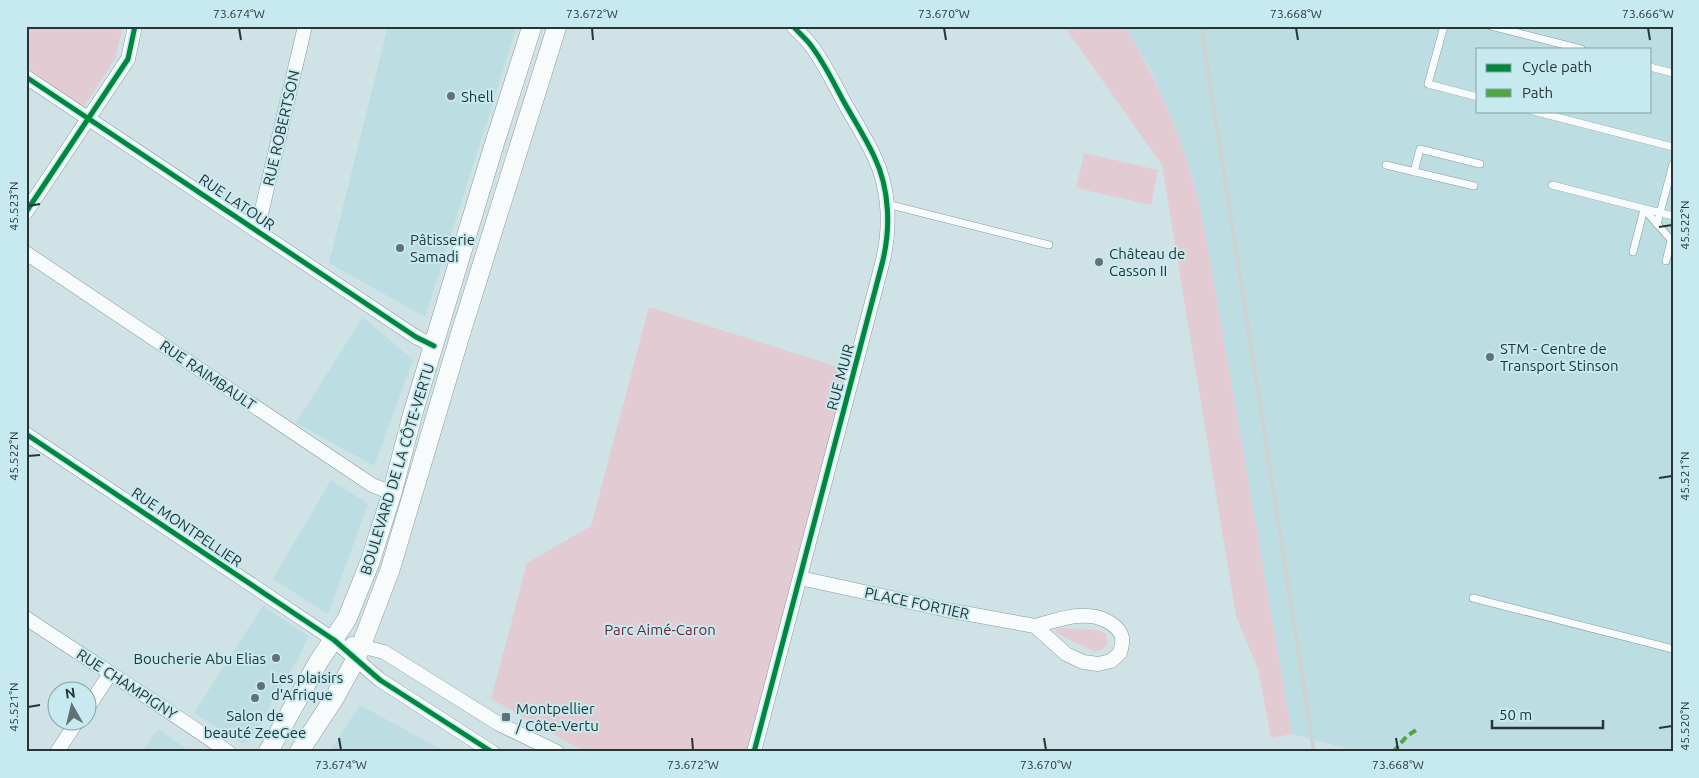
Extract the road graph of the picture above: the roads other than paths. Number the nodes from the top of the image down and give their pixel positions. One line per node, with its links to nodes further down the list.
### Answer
1 (135, 26): 14 (street)
2 (305, 26): 28 (street, RUE ROBERTSON)
3 (532, 26): 34 (main road, BOULEVARD DE LA CÔTE-VERTU)
4 (558, 26): 43 (main road, BOULEVARD DE LA CÔTE-VERTU)
5 (793, 26): 22 (street, RUE MUIR)
6 (1444, 26): 12 (lane)
7 (1492, 26): 8 (lane)
8 (1576, 48)
9 (1652, 67): 10 (lane)
10 (1673, 72)
11 (26, 76): 14 (street, RUE LATOUR)
12 (1476, 96)
13 (1537, 112): 15 (lane)
14 (89, 119): 24 (street); 28 (street, RUE LATOUR)
15 (1673, 147)
16 (1480, 164): 19 (lane)
17 (1673, 164): 25 (lane)
18 (1386, 165): 19 (lane)
19 (1414, 172): 21 (lane)
20 (1552, 185): 23 (lane)
21 (1474, 186)
22 (887, 204): 30 (lane); 37 (street, RUE MUIR)
23 (1644, 209): 25 (lane); 27 (lane); 31 (lane)
24 (26, 212)
25 (1660, 213): 26 (lane); 27 (lane)
26 (1673, 216)
27 (1657, 224): 29 (lane)
28 (257, 230): 34 (street, RUE LATOUR)
29 (1672, 242): 33 (lane)
30 (1049, 245)
31 (1633, 252)
32 (26, 253): 36 (street, RUE RAIMBAULT)
33 (1666, 261)
34 (434, 346): 36 (main road, BOULEVARD DE LA CÔTE-VERTU)
35 (26, 434): 41 (street, RUE MONTPELLIER)
36 (392, 493): 41 (main road, BOULEVARD DE LA CÔTE-VERTU)
37 (800, 578): 40 (street, PLACE FORTIER); 53 (street, RUE MUIR)
38 (1473, 598): 42 (lane)
39 (26, 618): 44 (street, RUE CHAMPIGNY)
40 (1035, 626): 40 (street, PLACE FORTIER)
41 (334, 640): 43 (street); 49 (main road, BOULEVARD DE LA CÔTE-VERTU)
42 (1673, 649)
43 (358, 653): 50 (main road, BOULEVARD DE LA CÔTE-VERTU); 51 (street); 52 (street)
44 (110, 674): 45 (street); 48 (street, RUE CHAMPIGNY)
45 (98, 692)
46 (71, 730): 47 (street)
47 (57, 752)
48 (228, 752)
49 (268, 752)
50 (300, 752)
51 (492, 752)
52 (557, 752)
53 (754, 752)

